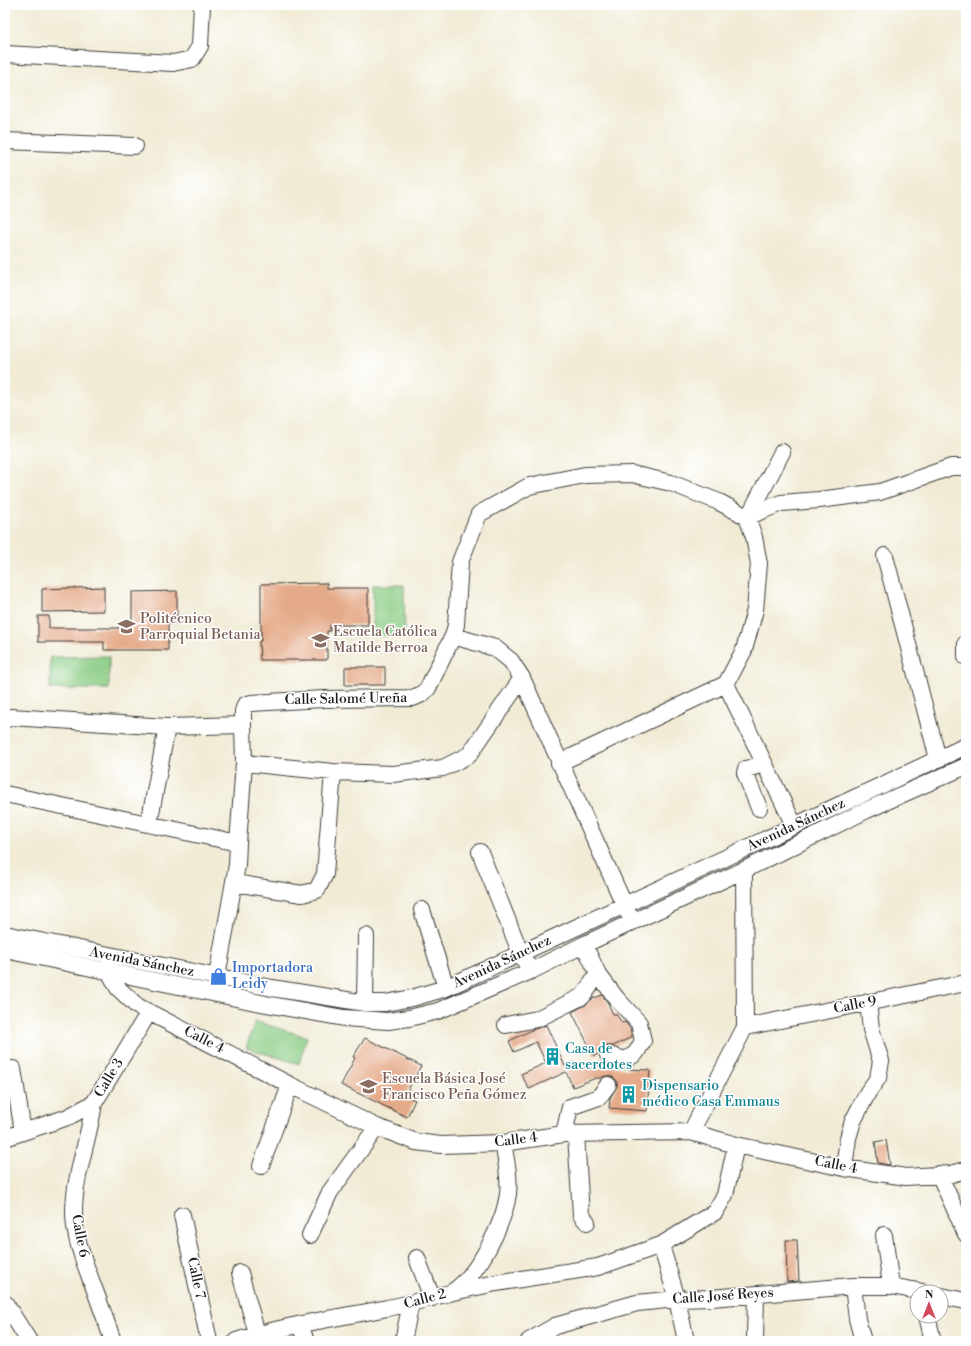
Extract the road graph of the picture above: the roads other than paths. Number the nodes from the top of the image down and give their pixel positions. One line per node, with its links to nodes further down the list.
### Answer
1 (202, 5): 2 (street)
2 (5, 54)
3 (5, 140): 4 (street)
4 (135, 146)
5 (782, 452): 7 (street)
6 (966, 467): 7 (street)
7 (748, 516): 9 (street, Calle Salomé Ureña); 13 (street)
8 (886, 556): 18 (street)
9 (453, 636): 12 (street); 15 (street, Calle Salomé Ureña)
10 (966, 643): 11 (street)
11 (966, 657)
12 (522, 678): 20 (street); 23 (street)
13 (726, 684): 20 (street); 21 (street)
14 (5, 720): 16 (street)
15 (243, 725): 16 (street); 19 (street, Calle Salomé Ureña)
16 (166, 727): 26 (street)
17 (966, 746): 18 (street, Avenida Sánchez)
18 (938, 759): 27 (street, Avenida Sánchez)
19 (244, 763): 23 (street); 28 (street, Calle Salomé Ureña)
20 (559, 763): 32 (street)
21 (764, 764): 25 (street); 27 (street)
22 (966, 766): 30 (street, Avenida Sánchez)
23 (333, 772): 31 (street)
24 (5, 794): 26 (street)
25 (759, 808)
26 (149, 824): 28 (street)
27 (794, 826): 32 (street, Avenida Sánchez)
28 (238, 843): 31 (street, Calle Salomé Ureña)
29 (480, 852): 40 (street)
30 (744, 870): 34 (street, Avenida Sánchez); 52 (street)
31 (235, 883): 44 (street, Calle Salomé Ureña)
32 (624, 904): 34 (street); 40 (street, Avenida Sánchez)
33 (422, 910): 46 (street)
34 (632, 922): 37 (street, Avenida Sánchez)
35 (5, 934): 39 (street, Avenida Sánchez)
36 (366, 936): 49 (street)
37 (582, 945): 41 (street, Avenida Sánchez); 43 (street)
38 (5, 952): 42 (street, Avenida Sánchez)
39 (100, 953): 42 (street, Calle 4); 44 (street, Avenida Sánchez)
40 (521, 954): 41 (street); 46 (street, Avenida Sánchez)
41 (532, 971): 47 (street, Avenida Sánchez)
42 (108, 972): 47 (street, Avenida Sánchez); 50 (street, Calle 4)
43 (598, 974): 51 (street); 53 (street)
44 (217, 977): 47 (street, Calle Salomé Ureña); 49 (street, Avenida Sánchez)
45 (966, 983): 48 (street, Calle 9)
46 (446, 988): 49 (street, Avenida Sánchez)
47 (214, 993)
48 (868, 1002): 52 (street, Calle 9); 66 (street)
49 (365, 1003)
50 (149, 1012): 55 (street, Calle 4); 57 (street, Calle 3)
51 (506, 1025)
52 (745, 1027): 60 (street)
53 (608, 1055)
54 (13, 1070): 59 (street)
55 (290, 1085): 58 (street, Calle 4); 65 (street)
56 (608, 1085): 61 (street)
57 (94, 1103): 59 (street, Calle 3); 92 (street, Calle 6)
58 (376, 1127): 63 (street, Calle 4); 72 (street)
59 (23, 1132): 62 (street, Calle 3)
60 (691, 1132): 61 (street, Calle 4); 64 (street, Calle 4)
61 (570, 1134): 63 (street, Calle 4); 70 (street)
62 (5, 1138)
63 (503, 1143): 80 (street, Calle 2)
64 (736, 1145): 66 (street, Calle 4); 74 (street)
65 (261, 1166)
66 (844, 1168): 68 (street, Calle 4)
67 (966, 1170): 68 (street, Calle 4)
68 (939, 1174): 71 (street)
69 (182, 1215): 93 (street, Calle 7)
70 (587, 1222)
71 (966, 1234)
72 (310, 1235)
73 (884, 1235): 78 (street)
74 (661, 1245): 80 (street); 84 (street)
75 (417, 1258): 82 (street)
76 (240, 1273): 90 (street)
77 (853, 1286): 78 (street, Calle José Reyes); 81 (street, Calle José Reyes); 100 (street)
78 (891, 1286): 79 (street, Calle José Reyes)
79 (909, 1289)
80 (451, 1292): 82 (street, Calle 2)
81 (756, 1294): 84 (street, Calle José Reyes); 99 (street)
82 (432, 1298): 87 (street, Calle 2)
83 (949, 1298): 85 (street)
84 (677, 1299): 97 (street, Calle José Reyes); 98 (street)
85 (966, 1301)
86 (5, 1303): 91 (street)
87 (411, 1304): 89 (street, Calle 2); 96 (street)
88 (929, 1324): 101 (street)
89 (300, 1325): 90 (street, Calle 2); 95 (street)
90 (257, 1334): 94 (street, Calle 2)
91 (29, 1341)
92 (114, 1341)
93 (209, 1341)
94 (236, 1341)
95 (306, 1341)
96 (403, 1341)
97 (531, 1341)
98 (686, 1341)
99 (755, 1341)
100 (863, 1341)
101 (933, 1341)

